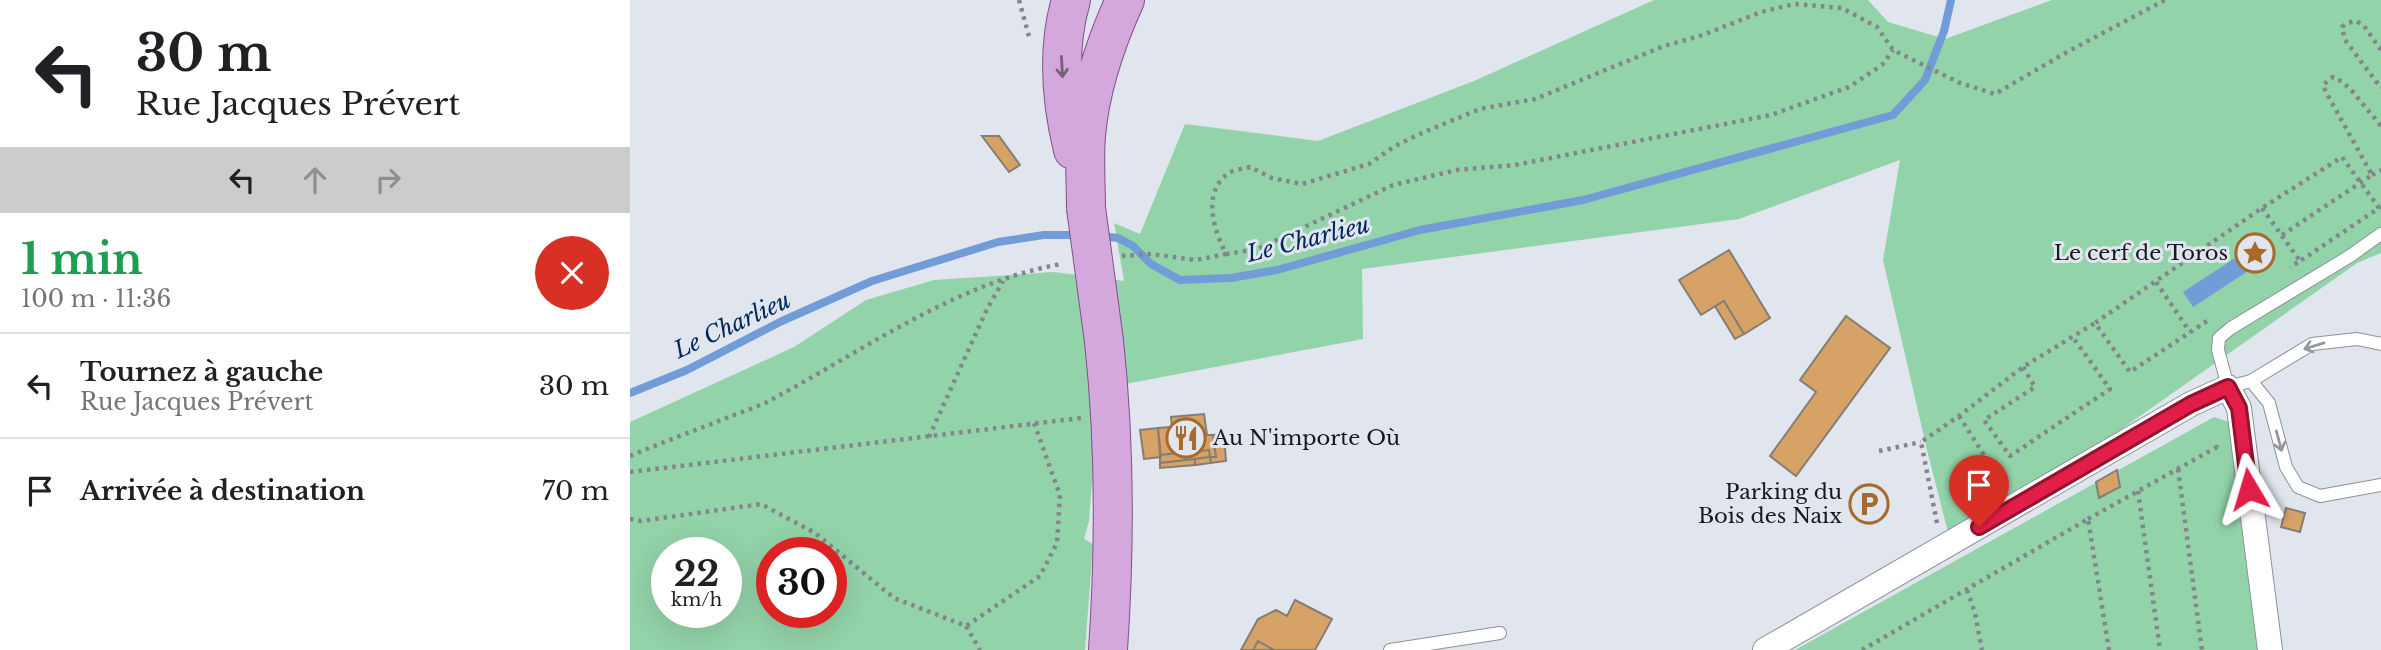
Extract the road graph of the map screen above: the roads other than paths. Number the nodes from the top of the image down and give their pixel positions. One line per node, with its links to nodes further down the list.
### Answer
1 (1071, 0): 3 (main road, one-way to 3)
2 (1118, 16): 3 (main road)
3 (1086, 208): 9 (main road, bridge)
4 (2381, 234): 6 (lane)
5 (2381, 344): 6 (lane, one-way to 6)
6 (2240, 384): 7 (lane, one-way to 7); 11 (street); 12 (street)
7 (2381, 485)
8 (1500, 634): 10 (lane)
9 (1108, 650)
10 (1390, 650)
11 (1765, 650)
12 (2270, 650)

